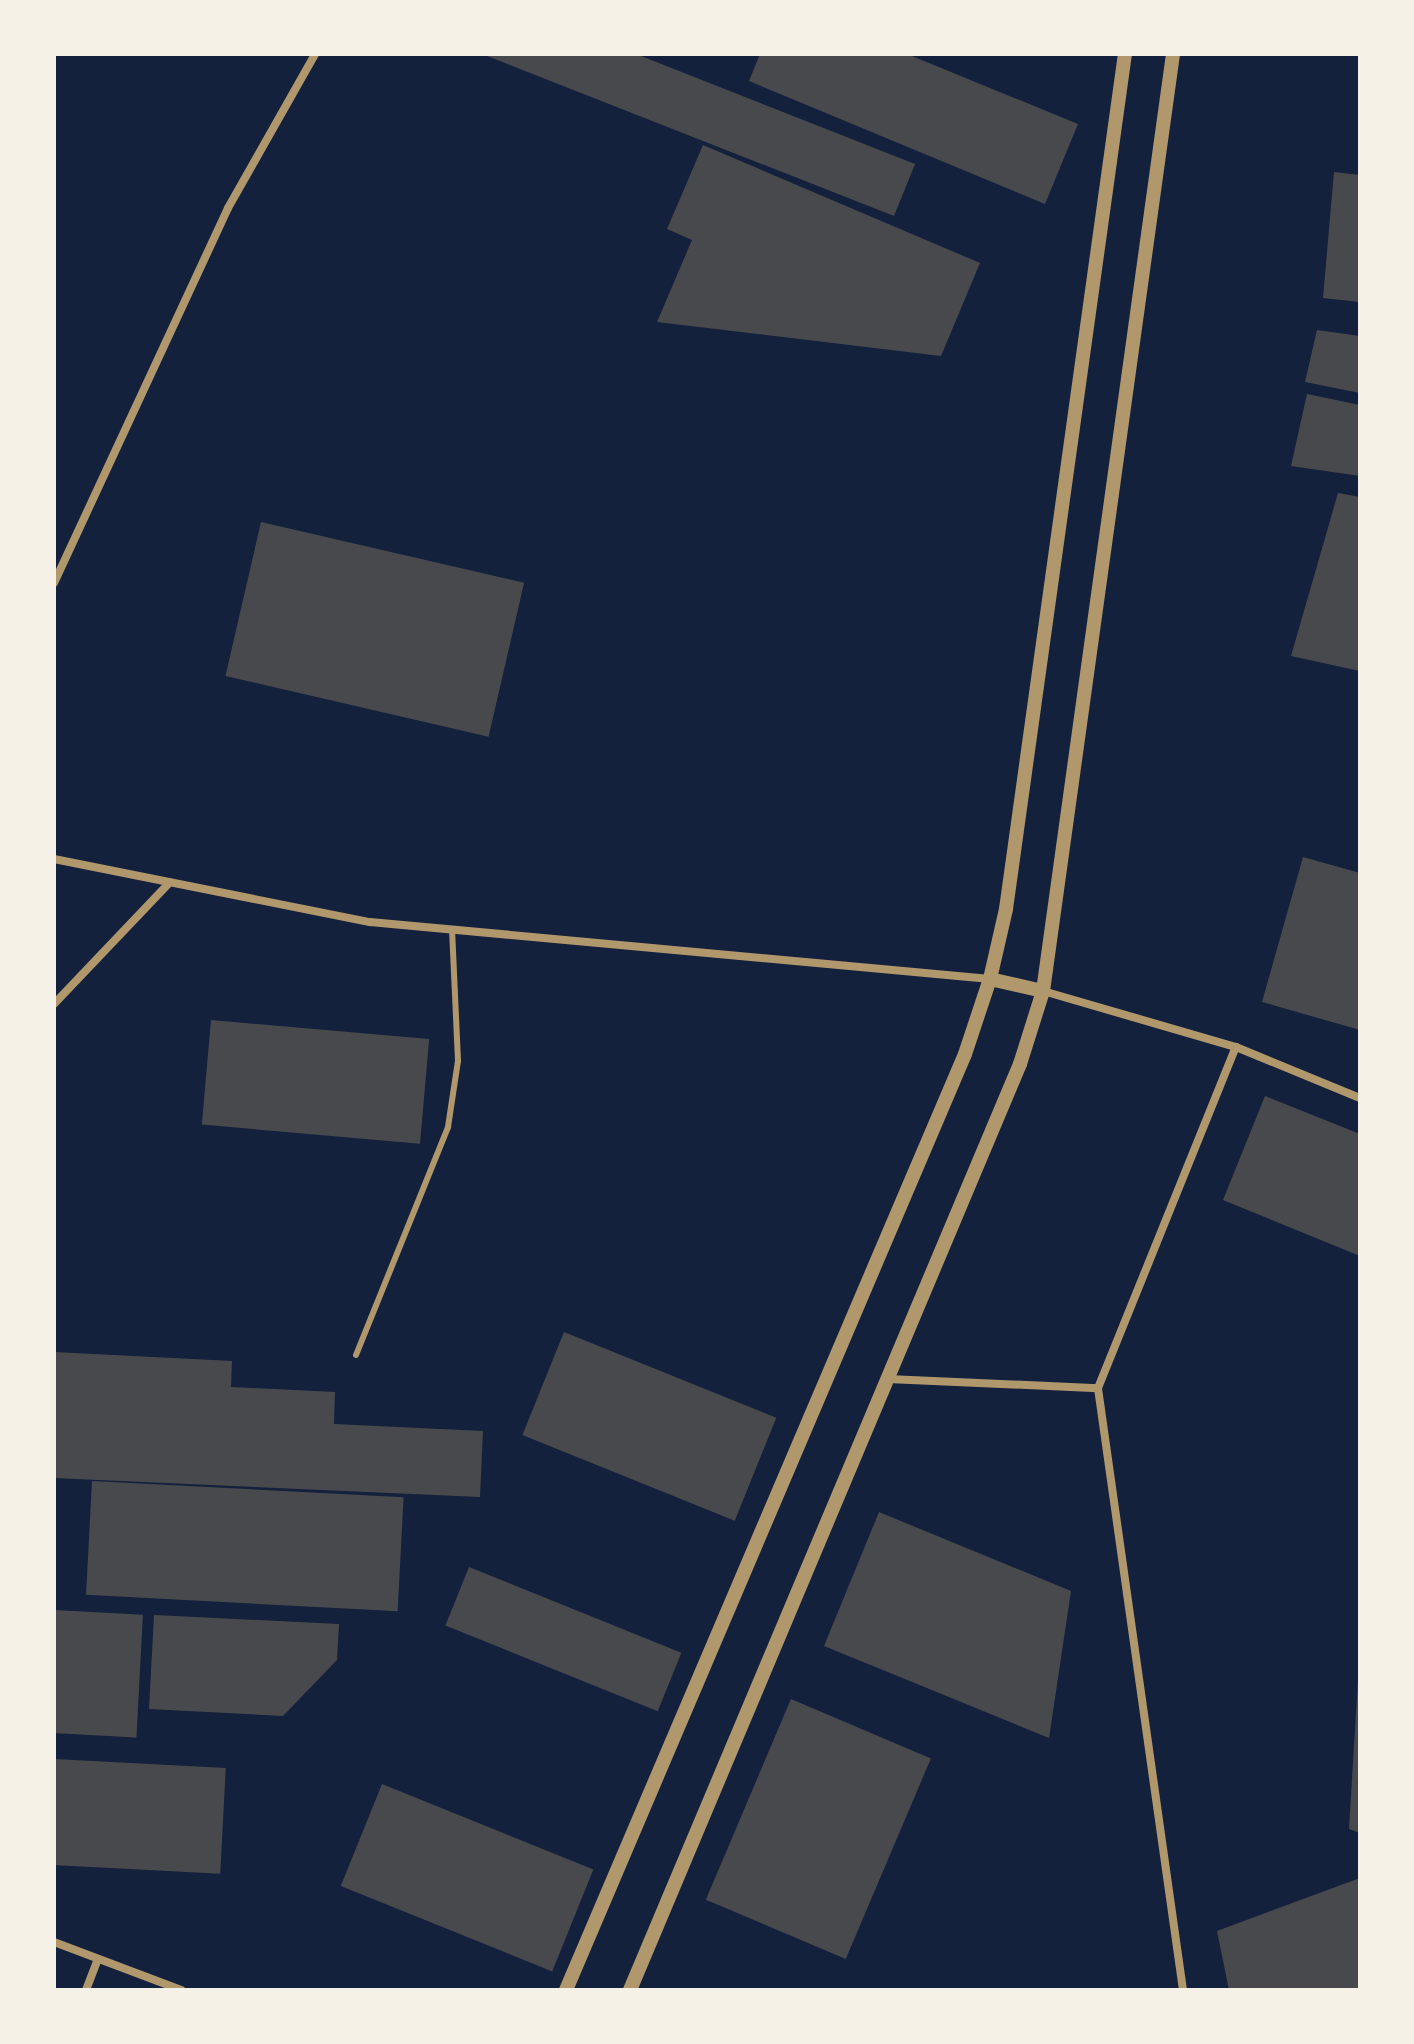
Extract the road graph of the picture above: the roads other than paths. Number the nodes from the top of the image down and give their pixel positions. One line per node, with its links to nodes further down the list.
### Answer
1 (315, 54): 4 (street)
2 (1125, 54): 8 (street)
3 (1173, 54): 9 (street)
4 (54, 583)
5 (54, 859): 6 (street)
6 (170, 882): 7 (street); 10 (street)
7 (452, 930): 8 (street); 13 (lane)
8 (990, 979): 9 (street); 20 (street)
9 (1043, 991): 11 (street); 14 (street)
10 (54, 1004)
11 (1236, 1047): 12 (street); 15 (street)
12 (1360, 1098)
13 (356, 1355)
14 (888, 1379): 15 (street); 21 (street)
15 (1098, 1388): 22 (street)
16 (54, 1942): 17 (street)
17 (98, 1959): 18 (street); 19 (street)
18 (86, 1990)
19 (181, 1990)
20 (566, 1990)
21 (630, 1990)
22 (1183, 1990)

